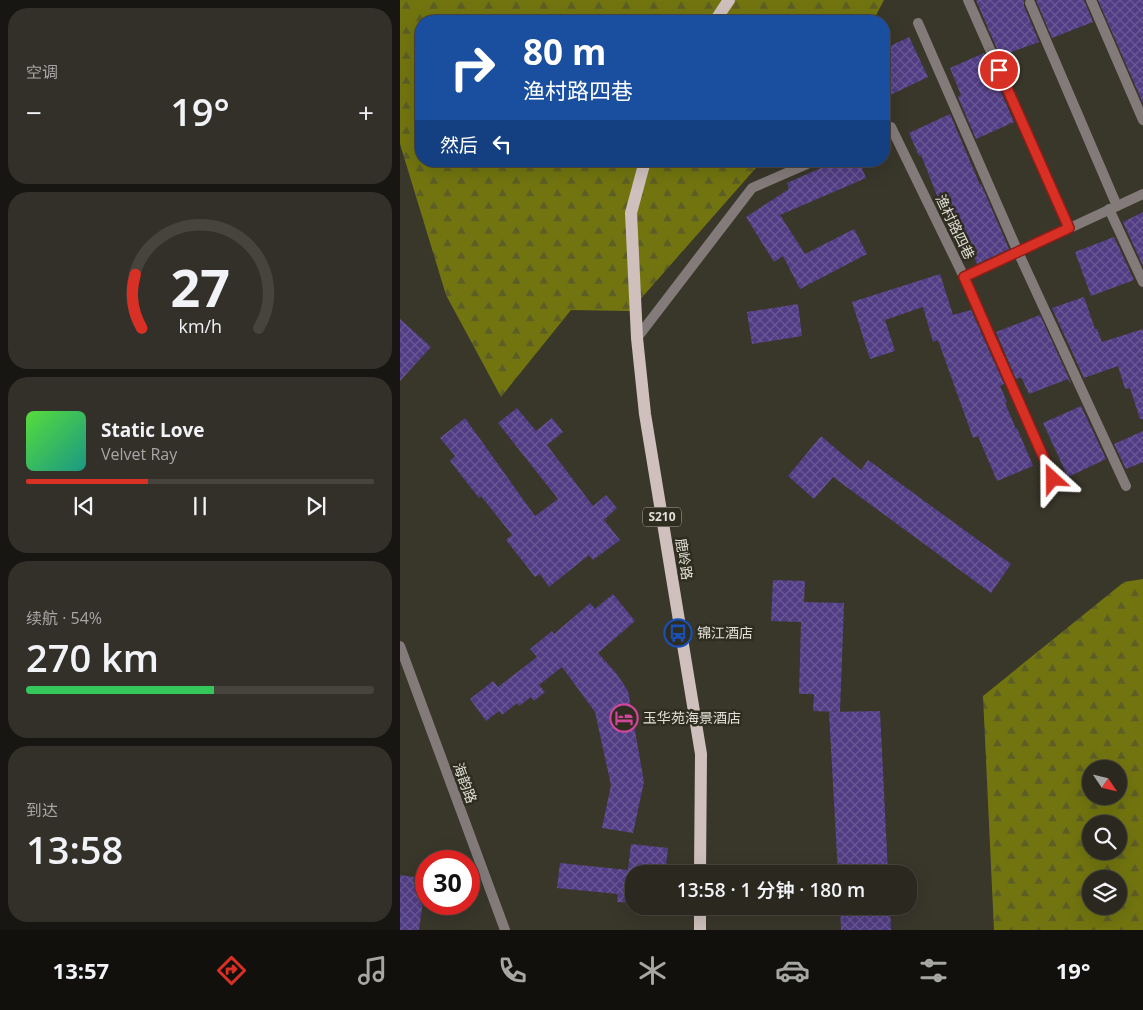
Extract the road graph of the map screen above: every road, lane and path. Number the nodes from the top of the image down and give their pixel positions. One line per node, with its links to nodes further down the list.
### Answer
1 (729, 0): 5 (main road)
2 (968, 0): 13 (street)
3 (1091, 0): 7 (street)
4 (1030, 3): 12 (street)
5 (719, 15)
6 (918, 23): 14 (street)
7 (1143, 120)
8 (890, 128): 15 (street, 渔村路四巷)
9 (642, 167): 17 (main road, 鹿岭路 / S210)
10 (800, 167): 17 (street)
11 (1143, 194): 12 (street, 渔村路四巷)
12 (1113, 208): 13 (street, 渔村路四巷); 16 (street)
13 (1069, 228): 14 (street, 渔村路四巷)
14 (1018, 252): 15 (street, 渔村路四巷); 19 (street)
15 (964, 277): 18 (street)
16 (1143, 282)
17 (638, 338): 21 (main road, 鹿岭路 / S210)
18 (1053, 479)
19 (1126, 486)
20 (400, 646): 23 (street, 海韵路)
21 (700, 865)
22 (700, 915): 24 (main road)
23 (505, 930)
24 (700, 930)

